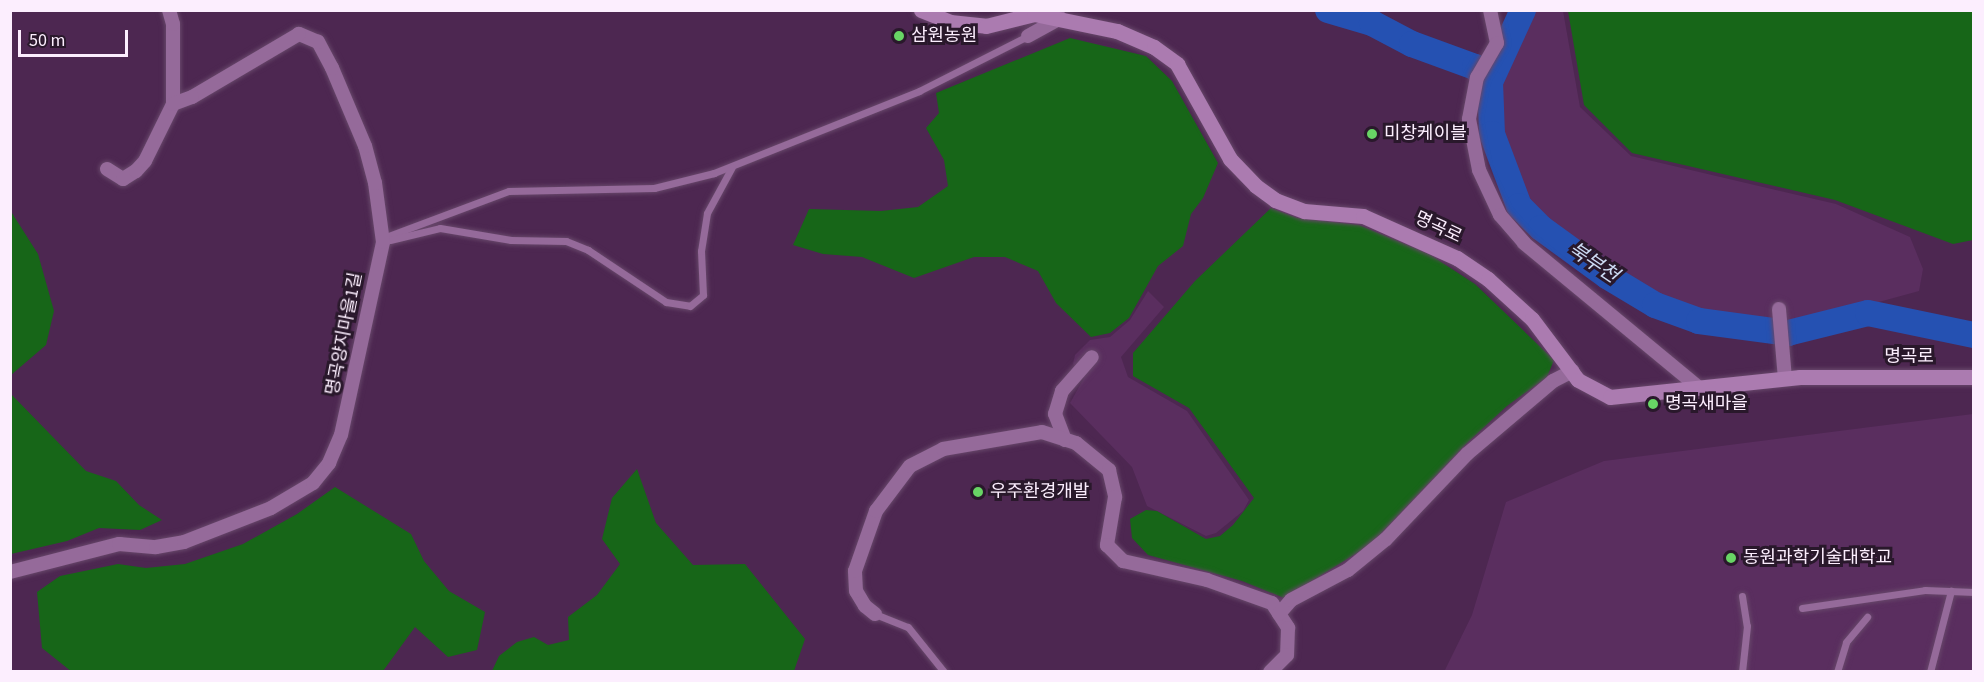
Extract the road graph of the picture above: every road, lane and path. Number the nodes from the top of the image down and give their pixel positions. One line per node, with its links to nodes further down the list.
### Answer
1 (169, 10): 6 (street)
2 (921, 10): 4 (main road, 명곡로)
3 (1490, 10): 15 (street)
4 (1060, 18): 5 (street); 12 (main road, 명곡로)
5 (1028, 36): 7 (lane)
6 (173, 104): 8 (street); 9 (street, 명곡양지마을1길)
7 (734, 165): 9 (lane); 9 (lane)
8 (107, 169)
9 (383, 240): 17 (street, 명곡양지마을1길)
10 (1779, 309): 14 (street)
11 (1092, 357): 16 (street)
12 (1573, 371): 15 (main road, 명곡로); 23 (street)
13 (1974, 377): 14 (main road, 명곡로)
14 (1785, 379): 15 (main road, 명곡로)
15 (1699, 388)
16 (1065, 440): 22 (street); 23 (street)
17 (10, 572)
18 (1951, 591): 19 (lane); 21 (lane); 29 (lane)
19 (1974, 592)
20 (1742, 596): 27 (lane)
21 (1802, 608)
22 (875, 614): 25 (lane)
23 (1279, 614): 26 (street)
24 (1867, 617): 28 (lane)
25 (944, 672)
26 (1270, 672)
27 (1742, 672)
28 (1837, 672)
29 (1930, 672)

